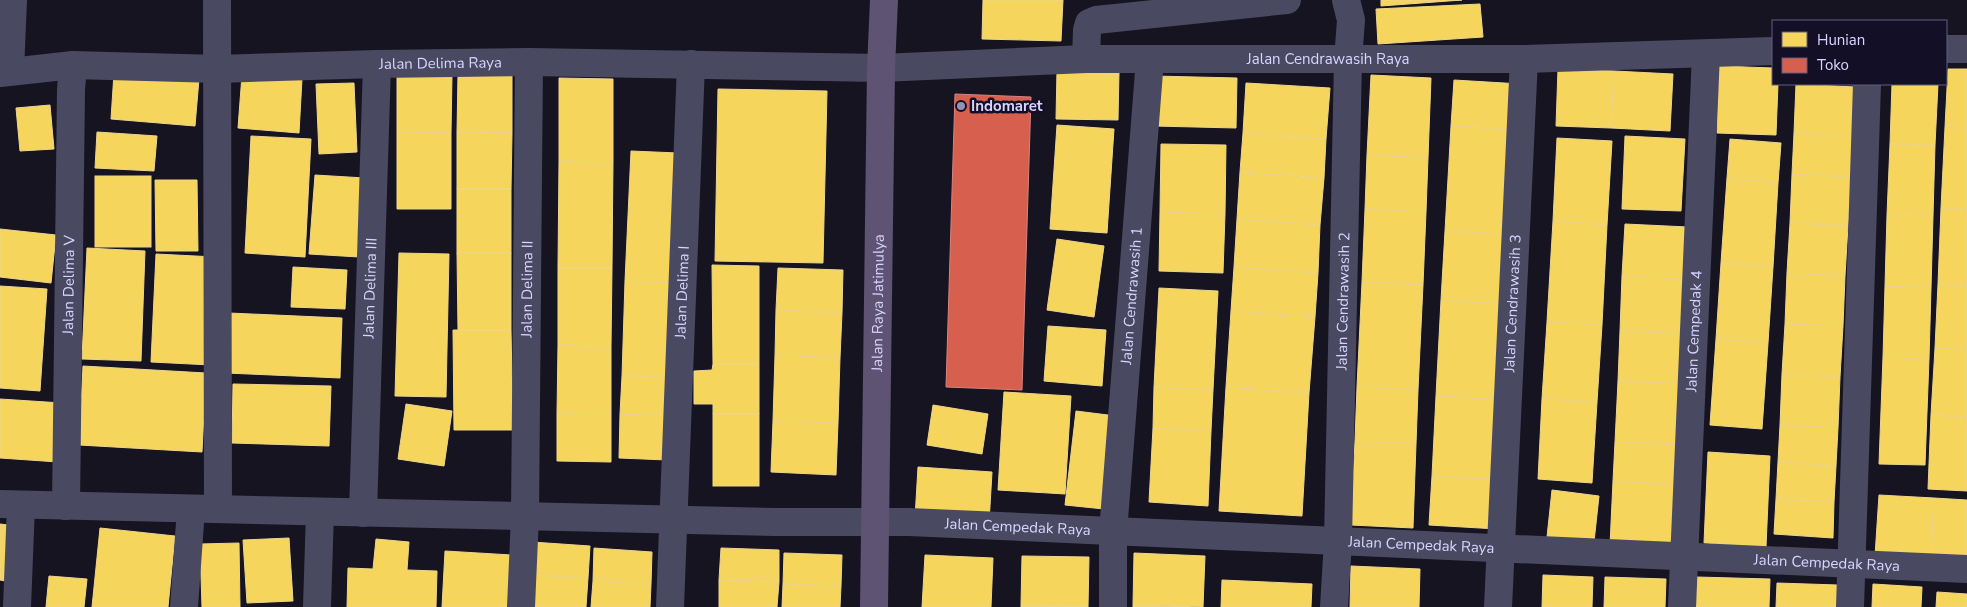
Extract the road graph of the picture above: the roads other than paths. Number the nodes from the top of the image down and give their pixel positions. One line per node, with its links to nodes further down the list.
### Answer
1 (12, 0): 20 (street)
2 (217, 0): 19 (street)
3 (884, 0): 18 (main road, Jalan Raya Jatimulya)
4 (1287, 0): 10 (street)
5 (1346, 0): 13 (street, Jalan Cendrawasih 2)
6 (1947, 49): 7 (street)
7 (1967, 49)
8 (1772, 51): 9 (street, Jalan Cendrawasih Raya)
9 (1706, 54): 12 (street, Jalan Cendrawasih Raya); 34 (street, Jalan Cempedak 4)
10 (1086, 59): 11 (street, Jalan Cendrawasih Raya); 18 (street, Jalan Cendrawasih Raya)
11 (1150, 59): 13 (street, Jalan Cendrawasih Raya); 31 (street, Jalan Cendrawasih 1)
12 (1524, 59): 13 (street, Jalan Cendrawasih Raya); 33 (street, Jalan Cendrawasih 3)
13 (1348, 60): 32 (street, Jalan Cendrawasih 2)
14 (529, 62): 15 (street, Jalan Delima Raya); 16 (street, Jalan Delima Raya); 28 (street, Jalan Delima II)
15 (377, 64): 19 (street, Jalan Delima Raya); 27 (street, Jalan Delima III)
16 (691, 64): 18 (street, Jalan Delima Raya); 29 (street, Jalan Delima I)
17 (74, 65): 19 (street, Jalan Delima Raya); 20 (street, Jalan Delima Raya); 23 (street, Jalan Delima V)
18 (882, 68): 30 (main road, Jalan Raya Jatimulya)
19 (218, 69): 25 (street)
20 (5, 72)
21 (1867, 85): 35 (street)
22 (11, 504): 23 (street, Jalan Cempedak Raya); 37 (street)
23 (66, 506): 24 (street, Jalan Cempedak Raya)
24 (191, 509): 25 (street, Jalan Cempedak Raya); 38 (street)
25 (218, 509): 26 (street, Jalan Cempedak Raya)
26 (320, 512): 27 (street, Jalan Cempedak Raya); 39 (street)
27 (363, 513): 28 (street, Jalan Cempedak Raya)
28 (525, 516): 29 (street, Jalan Cempedak Raya); 40 (street, Jalan Delima II)
29 (674, 520): 30 (street, Jalan Cempedak Raya); 41 (street, Jalan Delima I)
30 (875, 521): 31 (street, Jalan Cempedak Raya); 42 (main road, Jalan Raya Jatimulya)
31 (1113, 532): 32 (street, Jalan Cempedak Raya); 43 (street, Jalan Cendrawasih 1)
32 (1338, 542): 33 (street, Jalan Cempedak Raya); 44 (street, Jalan Cendrawasih 2)
33 (1500, 548): 34 (street, Jalan Cempedak Raya); 45 (street, Jalan Cendrawasih 3)
34 (1685, 557): 35 (street, Jalan Cempedak Raya); 46 (street, Jalan Cempedak 4)
35 (1853, 564): 36 (street, Jalan Cempedak Raya); 47 (street)
36 (1967, 569)
37 (18, 607)
38 (184, 607)
39 (317, 607)
40 (521, 607)
41 (670, 607)
42 (874, 607)
43 (1113, 607)
44 (1334, 607)
45 (1498, 607)
46 (1682, 607)
47 (1850, 607)

